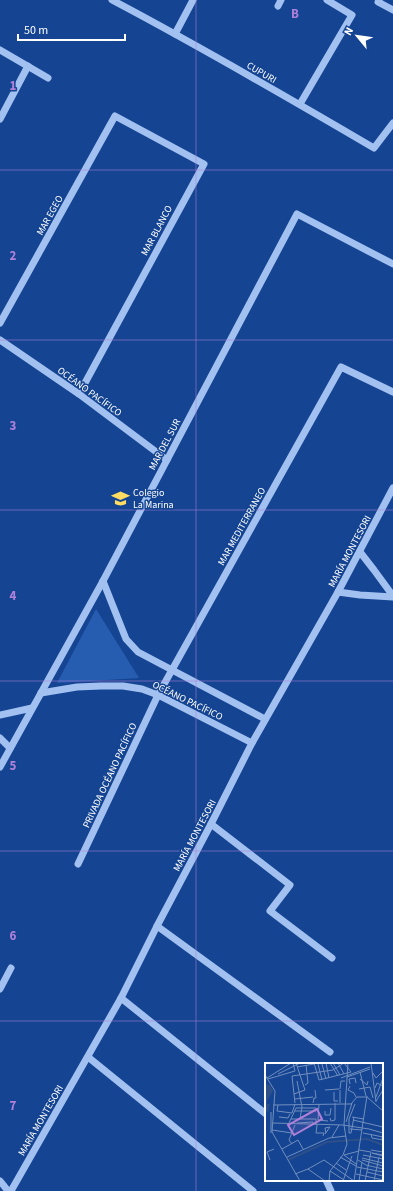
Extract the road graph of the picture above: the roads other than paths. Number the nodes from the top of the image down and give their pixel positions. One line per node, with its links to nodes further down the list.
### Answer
1 (112, 0): 6 (street, CUPURI)
2 (193, 0): 6 (street)
3 (327, 0): 10 (street)
4 (379, 0): 5 (street)
5 (393, 10)
6 (175, 34): 10 (street, CUPURI)
7 (0, 50): 8 (street)
8 (28, 66): 9 (street); 12 (street)
9 (48, 78)
10 (300, 104): 13 (street, CUPURI)
11 (115, 116): 15 (street, MAR EGEO); 18 (street, MAR BLANCO)
12 (0, 119)
13 (393, 123)
14 (393, 264): 19 (street, MAR DEL SUR)
15 (0, 323)
16 (0, 340): 18 (street, OCÉANO PACÍFICO)
17 (393, 392): 25 (street, MAR MEDITERRANEO)
18 (78, 394): 19 (street, OCÉANO PACÍFICO)
19 (167, 460): 22 (street, MAR DEL SUR)
20 (393, 488): 21 (street, MARÍA MONTESORI)
21 (360, 552): 23 (street, MARÍA MONTESORI); 24 (street)
22 (103, 581): 25 (street, OCÉANO PACÍFICO); 26 (street, MAR DEL SUR)
23 (338, 592): 24 (street); 30 (street, MARÍA MONTESORI)
24 (393, 596)
25 (172, 670): 27 (street, MAR MEDITERRANEO); 30 (street, OCÉANO PACÍFICO)
26 (41, 693): 27 (street, OCÉANO PACÍFICO); 28 (street, MAR DEL SUR)
27 (158, 695): 32 (street, OCÉANO PACÍFICO); 36 (street, PRIVADA OCÉANO PACÍFICO)
28 (32, 708): 29 (street); 33 (street, MAR DEL SUR)
29 (0, 714)
30 (265, 719): 32 (street, MARÍA MONTESORI)
31 (0, 738): 33 (street)
32 (252, 743): 35 (street, MARÍA MONTESORI)
33 (10, 748): 34 (street, MAR DEL SUR)
34 (0, 767)
35 (211, 824): 37 (street, MARÍA MONTESORI); 38 (street)
36 (78, 864)
37 (157, 926): 41 (street, MARÍA MONTESORI); 42 (street)
38 (332, 958)
39 (11, 968): 40 (street)
40 (0, 989)
41 (121, 998): 43 (street, MARÍA MONTESORI); 44 (street)
42 (330, 1052)
43 (88, 1057): 48 (street, MARÍA MONTESORI); 49 (street)
44 (265, 1113)
45 (0, 1181): 47 (street)
46 (326, 1181): 50 (street)
47 (8, 1191)
48 (11, 1191)
49 (253, 1191)
50 (331, 1191)

